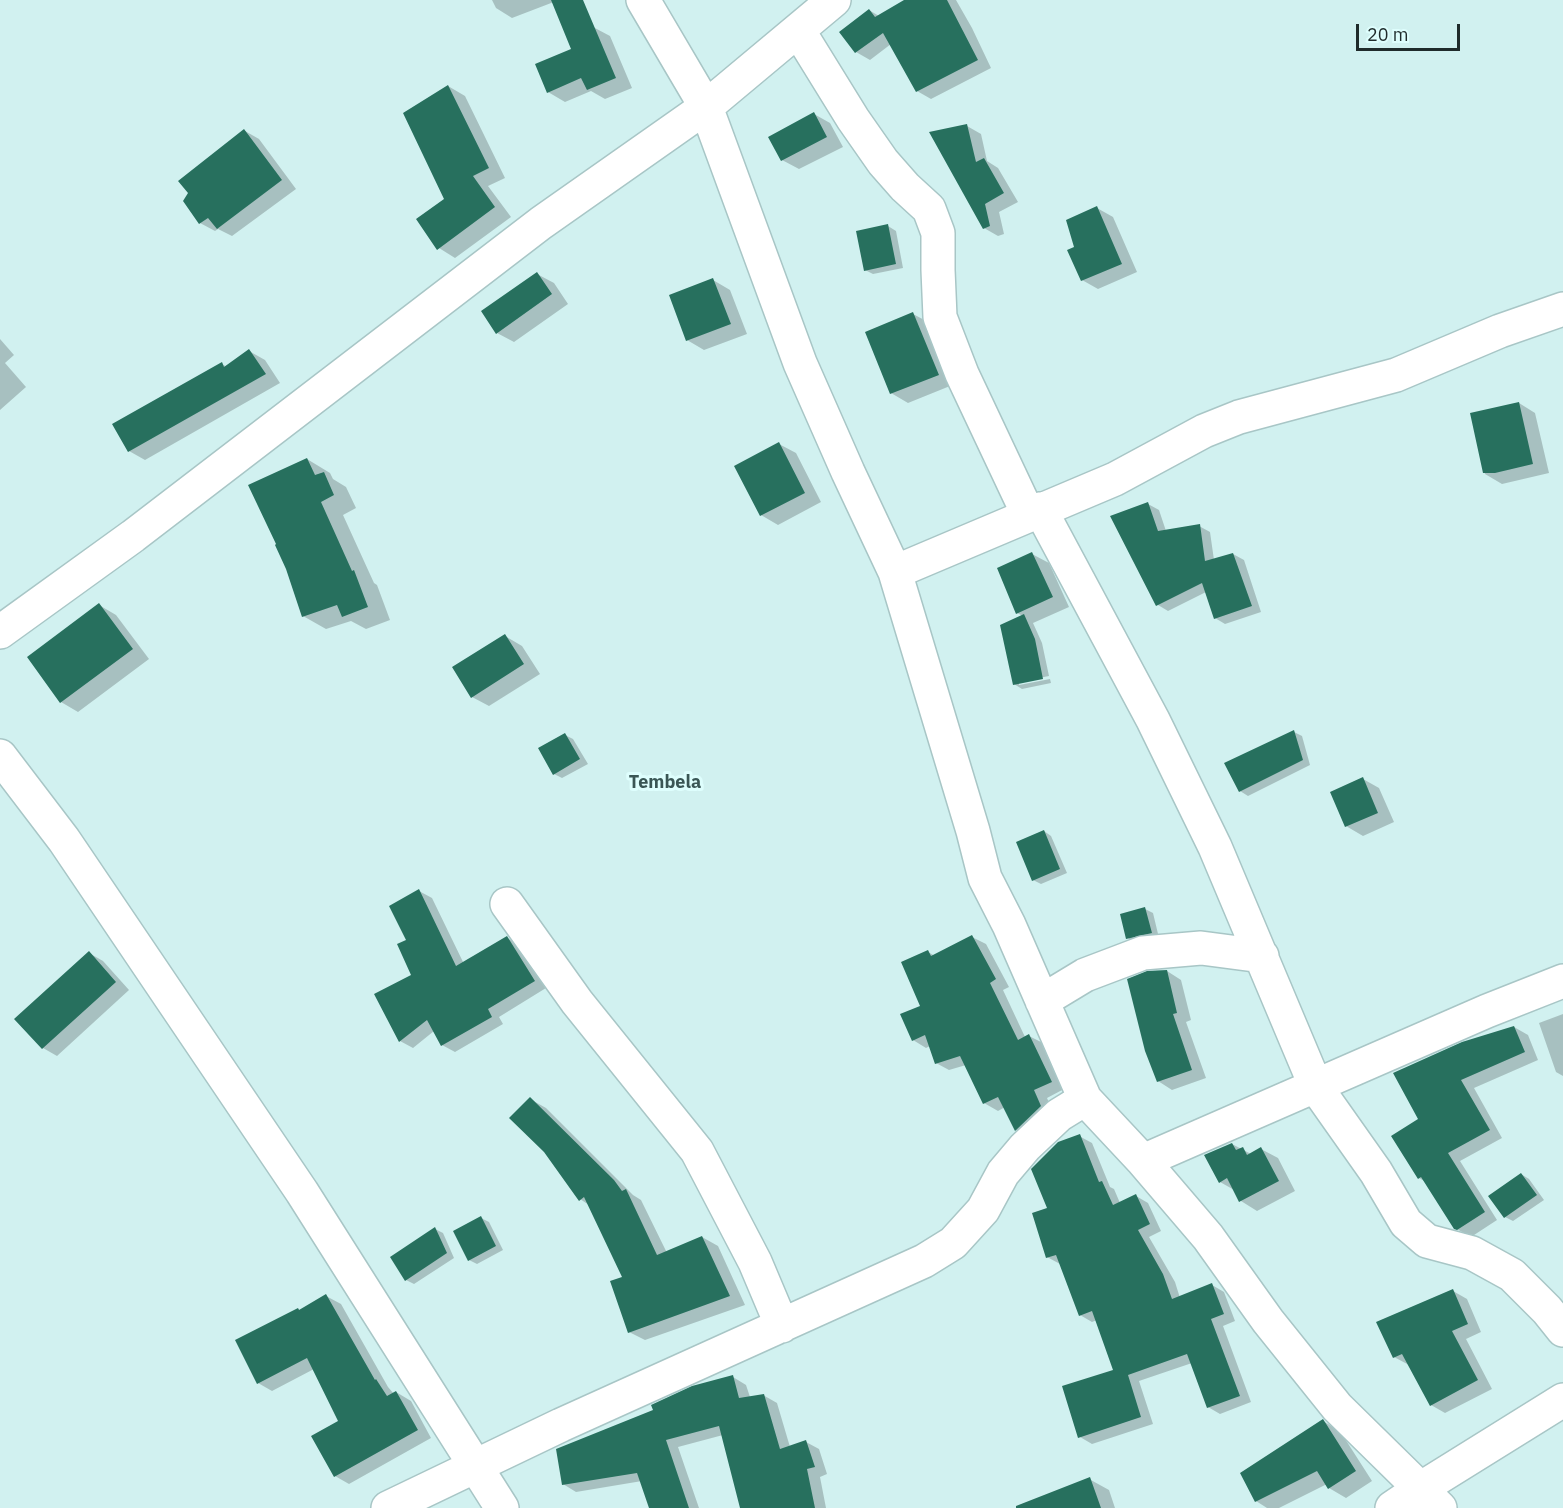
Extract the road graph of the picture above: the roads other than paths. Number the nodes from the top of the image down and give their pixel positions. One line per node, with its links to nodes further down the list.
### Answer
1 (643, 0): 4 (street)
2 (834, 0): 3 (street)
3 (798, 30): 4 (street); 6 (street)
4 (706, 107): 7 (street); 8 (street)
5 (1563, 309): 6 (street)
6 (1034, 512): 7 (street); 11 (street)
7 (895, 572): 13 (street)
8 (0, 632)
9 (0, 756): 20 (street)
10 (507, 904): 17 (street)
11 (1262, 956): 13 (street); 14 (street)
12 (1563, 981): 14 (street)
13 (1042, 1001): 15 (street)
14 (1316, 1088): 16 (street); 18 (street)
15 (1085, 1099): 16 (street); 17 (street)
16 (1143, 1161): 21 (street)
17 (782, 1326): 20 (street)
18 (1563, 1330)
19 (1563, 1400): 21 (street)
20 (476, 1466): 22 (street); 23 (street)
21 (1430, 1498): 24 (street)
22 (388, 1508)
23 (501, 1508)
24 (1392, 1508)

